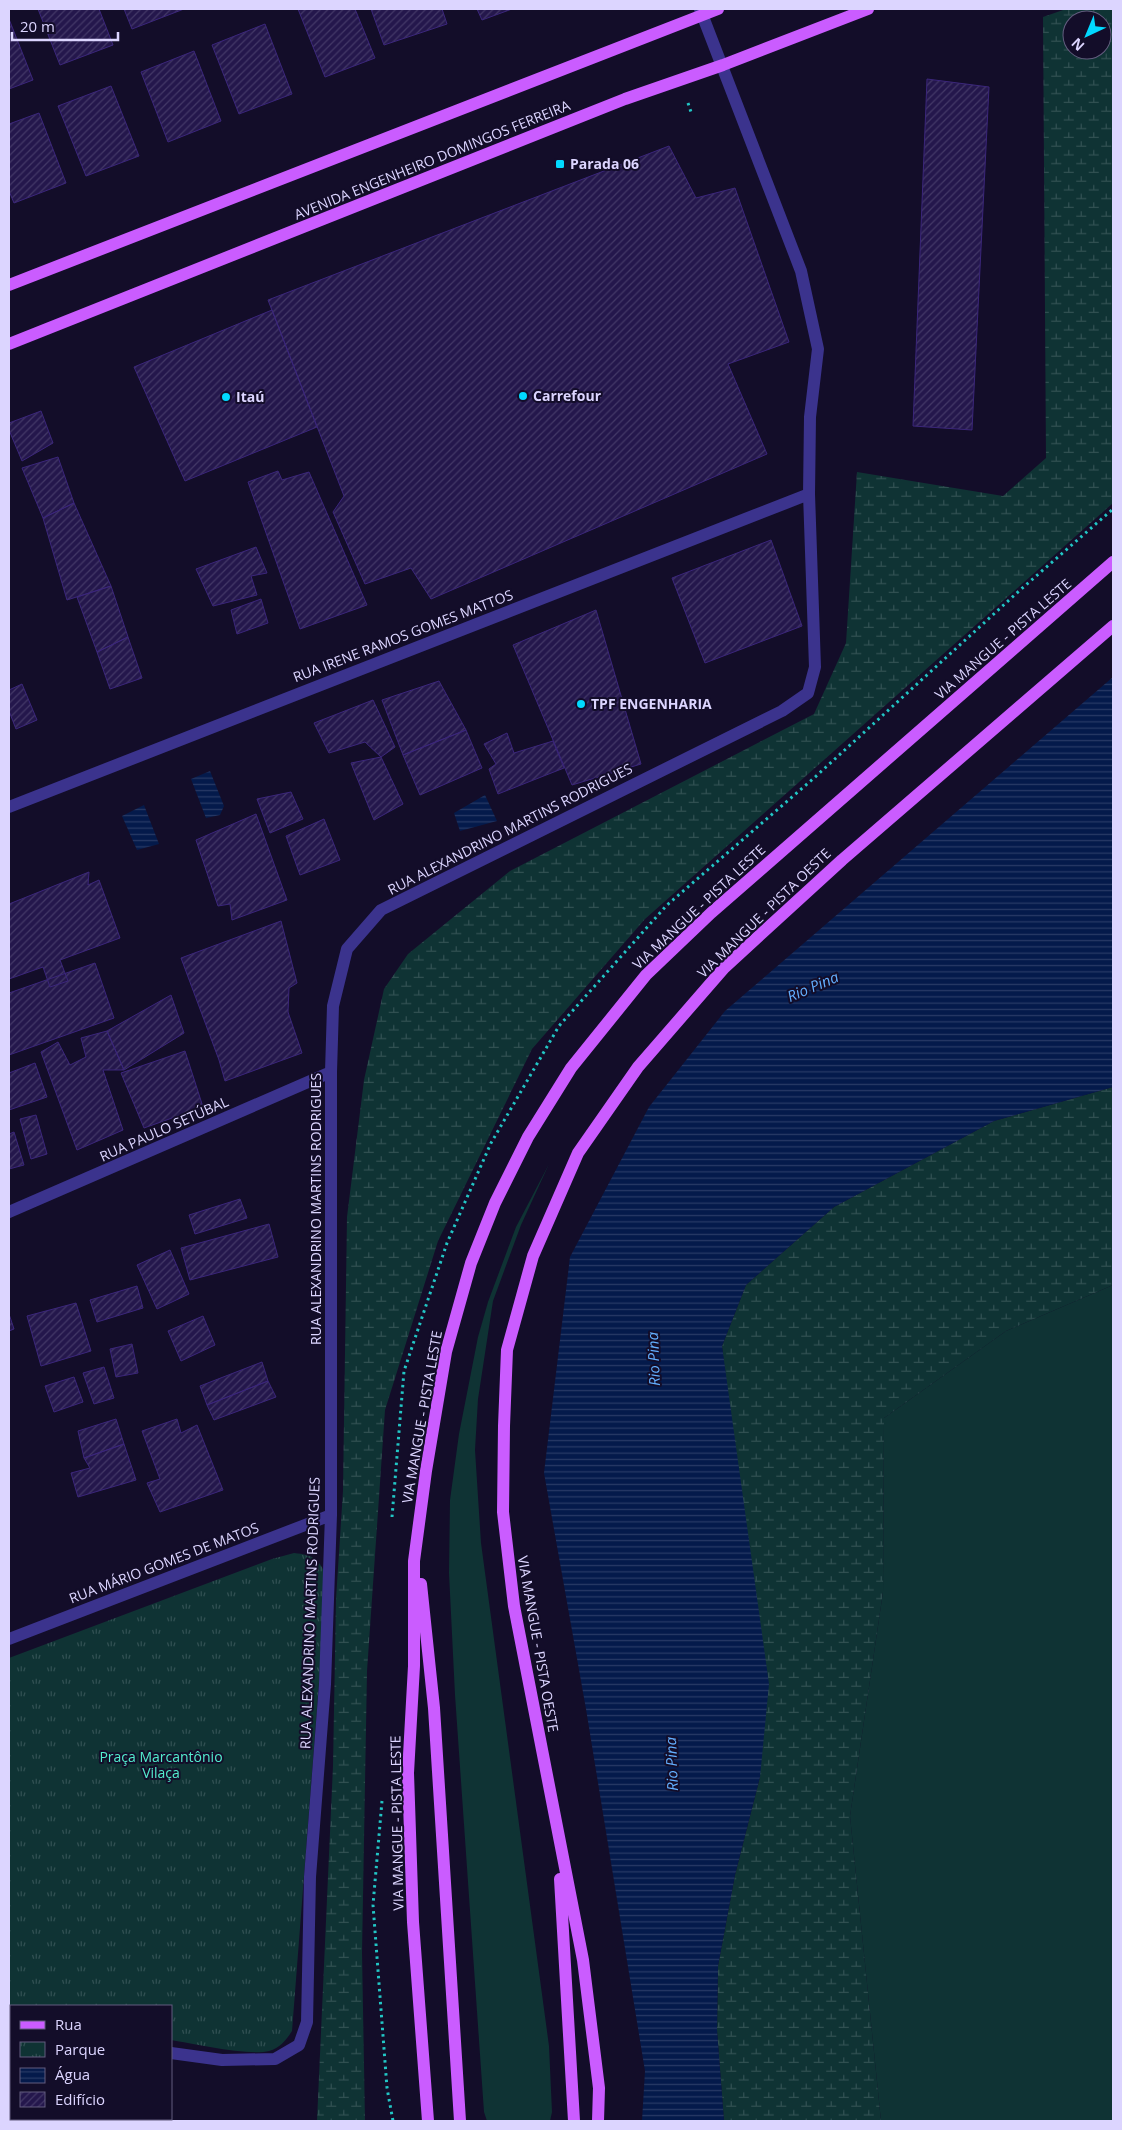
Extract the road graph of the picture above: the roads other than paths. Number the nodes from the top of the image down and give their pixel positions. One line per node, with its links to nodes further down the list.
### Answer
1 (718, 9): 3 (main road)
2 (868, 9): 4 (main road, AVENIDA ENGENHEIRO DOMINGOS FERREIRA)
3 (701, 12): 4 (street, RUA ALEXANDRINO MARTINS RODRIGUES); 5 (main road)
4 (723, 65): 6 (main road, AVENIDA ENGENHEIRO DOMINGOS FERREIRA); 7 (street, RUA ALEXANDRINO MARTINS RODRIGUES)
5 (9, 285)
6 (9, 344)
7 (809, 494): 10 (street, RUA IRENE RAMOS GOMES MATTOS); 11 (street, RUA ALEXANDRINO MARTINS RODRIGUES)
8 (1113, 562): 14 (main road, VIA MANGUE - PISTA LESTE)
9 (1113, 626): 16 (main road, VIA MANGUE - PISTA OESTE)
10 (9, 807)
11 (331, 1072): 12 (street, RUA PAULO SETÚBAL); 13 (street, RUA ALEXANDRINO MARTINS RODRIGUES)
12 (9, 1212)
13 (331, 1515): 15 (street, RUA MÁRIO GOMES DE MATOS); 17 (street, RUA ALEXANDRINO MARTINS RODRIGUES)
14 (416, 1542): 18 (main road, VIA MANGUE - PISTA LESTE); 19 (main road)
15 (9, 1639)
16 (558, 1837): 20 (main road); 21 (main road, VIA MANGUE - PISTA OESTE)
17 (172, 2053)
18 (428, 2121)
19 (460, 2121)
20 (574, 2121)
21 (598, 2121)

